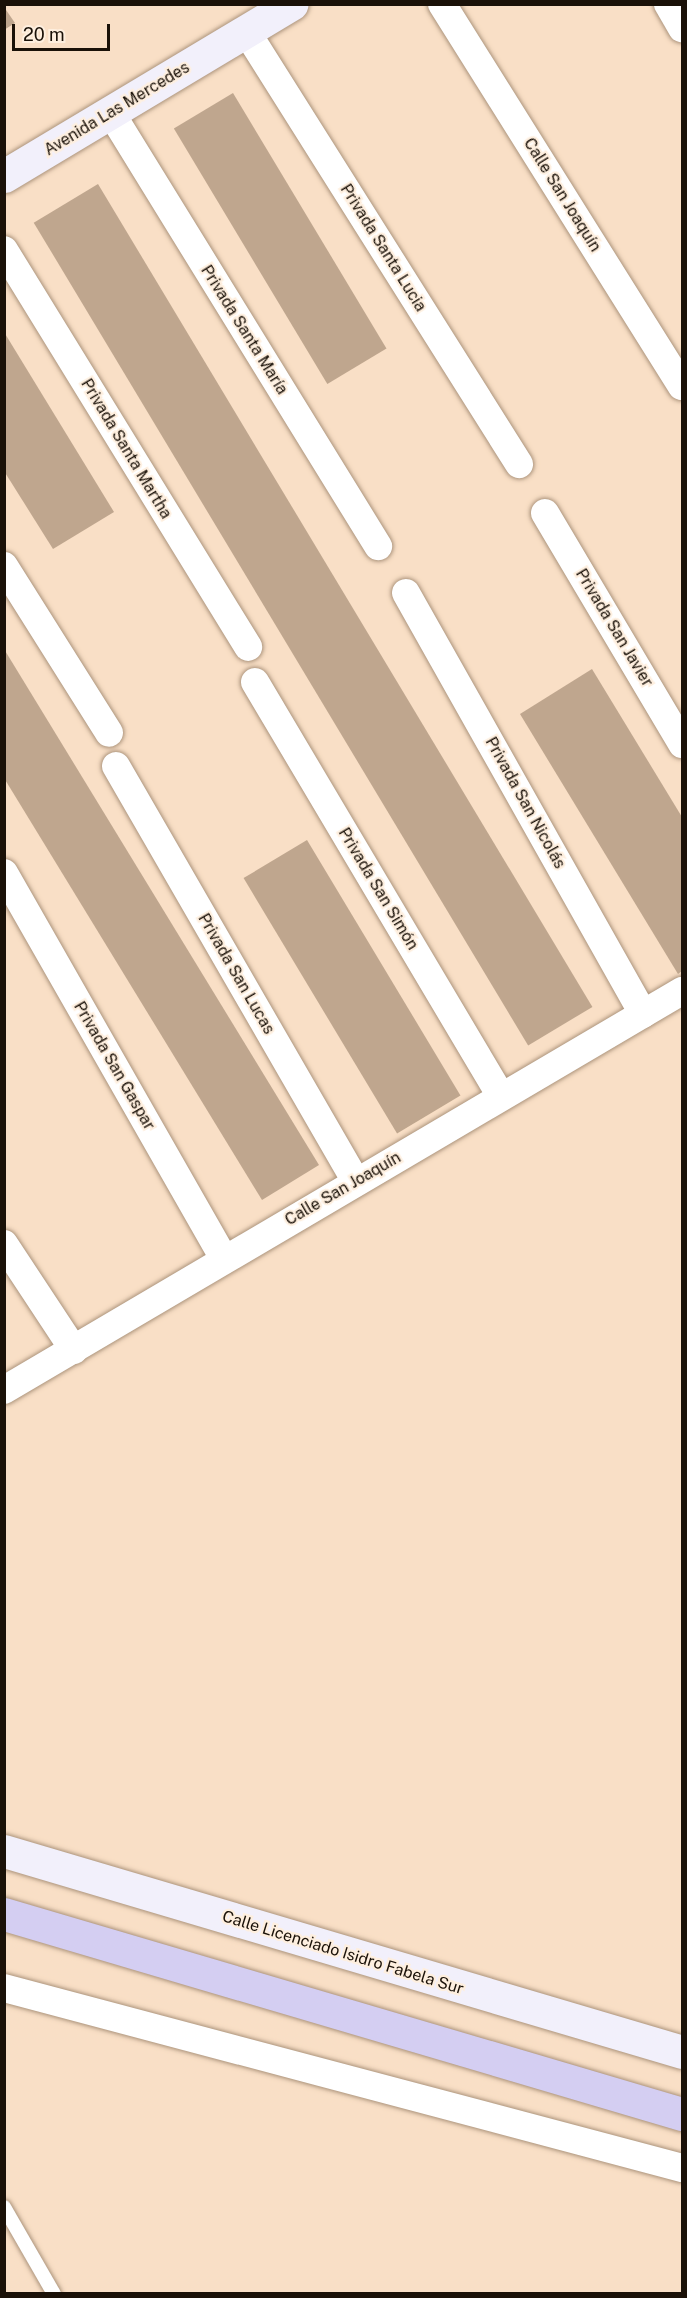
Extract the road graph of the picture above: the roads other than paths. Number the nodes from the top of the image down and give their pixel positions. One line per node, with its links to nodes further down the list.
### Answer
1 (291, 4): 5 (street, Avenida Las Mercedes)
2 (442, 4): 9 (street, Calle San Joaquín)
3 (668, 4): 4 (street)
4 (682, 27)
5 (246, 32): 6 (street, Avenida Las Mercedes); 10 (street, Privada Santa Lucia)
6 (111, 113): 7 (street, Avenida Las Mercedes); 12 (street, Privada Santa María)
7 (4, 176)
8 (4, 250): 15 (street, Privada Santa Martha)
9 (682, 386)
10 (519, 464)
11 (545, 513): 18 (street, Privada San Javier)
12 (378, 546)
13 (4, 566): 17 (street)
14 (406, 593): 22 (street, Privada San Nicolás)
15 (248, 648)
16 (255, 682): 23 (street, Privada San Simón)
17 (109, 733)
18 (682, 744)
19 (116, 766): 24 (street, Privada San Lucas)
20 (4, 873): 26 (street, Privada San Gaspar)
21 (682, 990): 22 (street, Calle San Joaquín)
22 (643, 1014): 23 (street, Calle San Joaquín)
23 (501, 1096): 24 (street, Calle San Joaquín)
24 (356, 1181): 26 (street, Calle San Joaquín)
25 (4, 1244): 27 (street)
26 (224, 1259): 27 (street, Calle San Joaquín)
27 (74, 1350): 28 (street, Calle San Joaquín)
28 (4, 1390)
29 (4, 1851): 32 (street, Calle Licenciado Isidro Fabela Sur)
30 (4, 1914): 33 (highway)
31 (4, 1988): 34 (street)
32 (682, 2052)
33 (682, 2114)
34 (682, 2168)
35 (4, 2206): 36 (lane)
36 (54, 2294)

